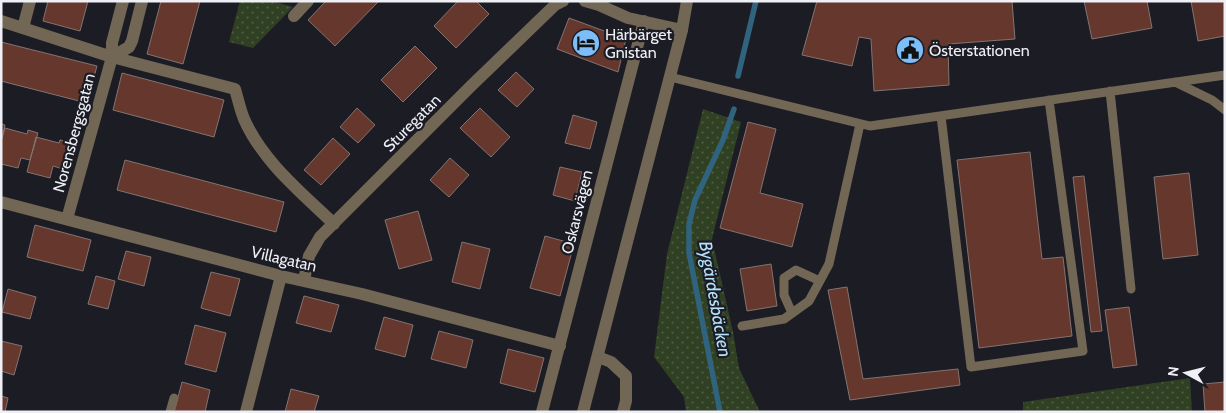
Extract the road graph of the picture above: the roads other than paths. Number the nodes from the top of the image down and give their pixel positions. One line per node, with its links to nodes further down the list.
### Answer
1 (30, 1): 11 (street)
2 (123, 1): 13 (street, Norensbergsgatan)
3 (142, 1): 13 (street, Norensbergsgatan)
4 (308, 1): 8 (street)
5 (563, 1): 24 (street, Sturegatan)
6 (585, 1): 10 (street)
7 (687, 1): 12 (street)
8 (294, 16)
9 (1, 21): 11 (street, Norensbergsgatan)
10 (644, 21): 12 (street); 31 (street, Oskarsvägen)
11 (23, 28): 13 (street, Norensbergsgatan)
12 (682, 30): 15 (street)
13 (112, 57): 23 (street, Norensbergsgatan); 24 (street, Norensbergsgatan)
14 (1225, 75): 16 (lane)
15 (670, 77): 21 (lane); 32 (street)
16 (1175, 82): 17 (lane); 19 (lane)
17 (1110, 91): 18 (lane); 28 (lane)
18 (1049, 100): 20 (lane); 20 (lane)
19 (1225, 110)
20 (941, 116): 21 (lane)
21 (860, 124): 27 (lane)
22 (1, 202): 23 (street, Villagatan)
23 (67, 219): 25 (street, Villagatan)
24 (334, 224): 26 (street, Sturegatan)
25 (281, 276): 26 (street, Villagatan); 35 (street)
26 (304, 280): 31 (street, Villagatan)
27 (820, 281): 29 (lane); 29 (lane)
28 (1131, 289)
29 (792, 313): 30 (lane)
30 (742, 326)
31 (560, 346): 36 (street, Oskarsvägen)
32 (598, 357): 37 (street); 38 (street)
33 (174, 398): 34 (lane)
34 (170, 412)
35 (246, 412)
36 (542, 412)
37 (584, 412)
38 (623, 412)

